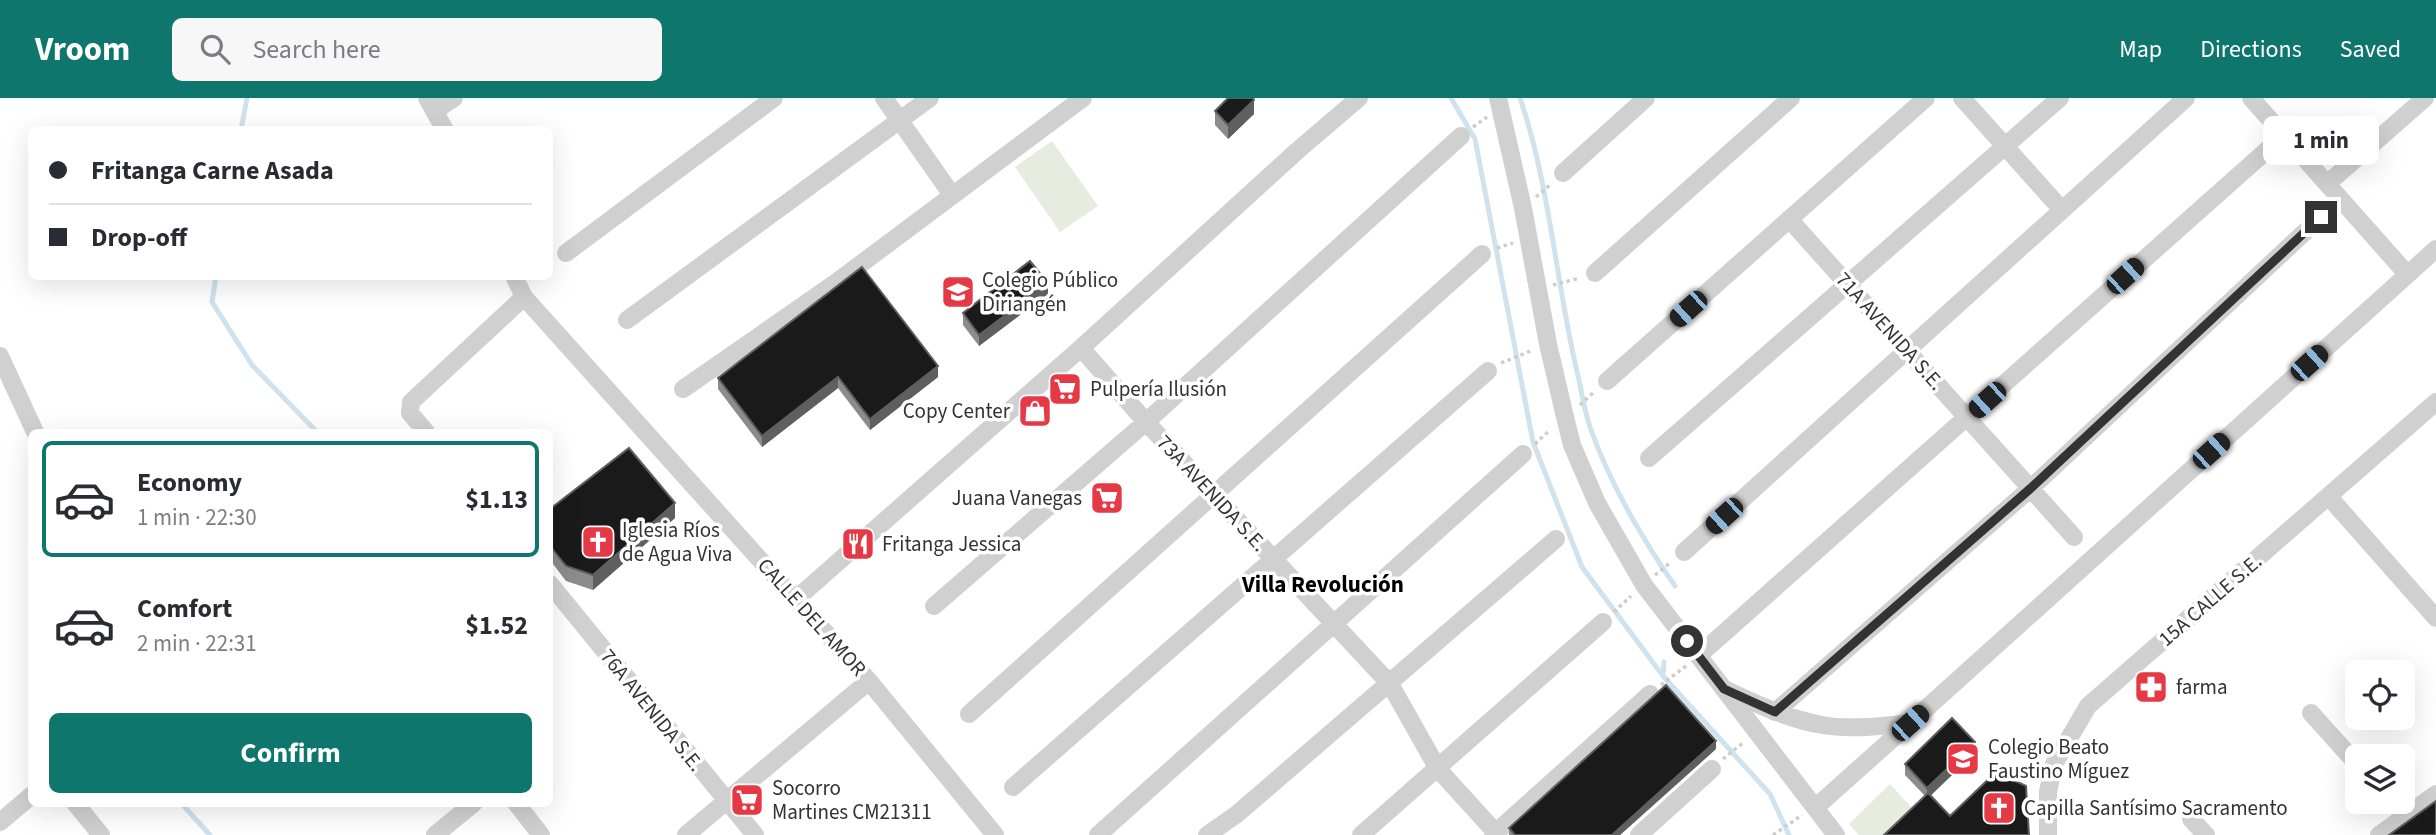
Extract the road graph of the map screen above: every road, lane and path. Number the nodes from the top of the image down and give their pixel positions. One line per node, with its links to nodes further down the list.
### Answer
1 (454, 98): 16 (street)
2 (774, 98): 32 (street)
3 (884, 98): 17 (street)
4 (930, 98): 17 (street)
5 (1083, 98): 24 (street)
6 (1359, 98): 41 (street)
7 (1498, 98): 72 (street)
8 (1646, 98): 22 (street)
9 (1791, 98): 33 (street)
10 (1926, 98): 28 (street)
11 (1962, 98): 21 (street)
12 (2060, 98): 21 (street)
13 (2186, 98): 27 (street)
14 (2425, 98): 23 (street)
15 (2254, 99): 19 (street)
16 (431, 104): 18 (street)
17 (900, 120): 24 (street); 40 (street)
18 (443, 126)
19 (2284, 135): 23 (street); 50 (street)
20 (1461, 136): 51 (street)
21 (2005, 146): 27 (street); 37 (street)
22 (1558, 178): 25 (path)
23 (2327, 184): 26 (street)
24 (952, 195): 47 (street)
25 (1534, 198)
26 (2340, 199): 34 (street); 57 (street)
27 (2062, 210): 43 (street)
28 (1789, 219): 37 (street, 71A AVENIDA S.E.); 46 (street)
29 (1515, 243): 31 (path)
30 (2436, 248): 34 (street)
31 (1487, 251): 58 (street)
32 (566, 253)
33 (1595, 273)
34 (2407, 274): 80 (street)
35 (516, 280): 39 (street, CALLE DEL AMOR)
36 (1571, 281): 38 (path)
37 (1848, 284): 43 (street, 71A AVENIDA S.E.); 56 (street)
38 (1552, 285)
39 (524, 297): 53 (street); 67 (street, CALLE DEL AMOR)
40 (627, 320)
41 (1081, 348): 51 (street, 73A AVENIDA S.E.); 67 (street)
42 (1531, 350): 45 (path)
43 (1908, 350): 50 (street, 71A AVENIDA S.E.); 62 (street)
44 (0, 356): 52 (street)
45 (1495, 367): 63 (street)
46 (1602, 386): 49 (path)
47 (683, 389)
48 (2436, 402): 59 (street, 15A CALLE S.E.)
49 (1577, 407)
50 (1967, 417): 57 (street, 71A AVENIDA S.E.); 72 (street)
51 (1146, 422): 58 (street, 73A AVENIDA S.E.); 68 (street)
52 (34, 429)
53 (423, 429)
54 (1547, 433): 55 (path)
55 (1527, 450): 71 (street)
56 (1649, 458)
57 (2031, 488): 60 (street, 71A AVENIDA S.E.); 77 (street)
58 (1214, 495): 63 (street, 73A AVENIDA S.E.); 79 (street)
59 (2329, 497): 69 (street); 109 (street, 15A CALLE S.E.)
60 (2074, 537)
61 (1556, 539): 74 (street)
62 (1678, 557): 64 (path)
63 (1274, 559): 71 (street, 73A AVENIDA S.E.); 85 (street)
64 (1650, 580)
65 (553, 588): 88 (street, 76A AVENIDA S.E.)
66 (1630, 597): 70 (path)
67 (796, 599): 73 (street, CALLE DEL AMOR)
68 (934, 606)
69 (2436, 618)
70 (1606, 620): 84 (street)
71 (1334, 624): 74 (street, 73A AVENIDA S.E.); 104 (street)
72 (1693, 660): 75 (path); 76 (street)
73 (869, 681): 88 (street); 103 (street, CALLE DEL AMOR)
74 (1390, 684): 84 (street, 73A AVENIDA S.E.); 105 (street)
75 (1656, 689): 96 (street)
76 (1724, 689): 77 (street); 92 (street)
77 (1775, 712): 80 (street)
78 (2311, 713): 82 (street)
79 (970, 714)
80 (1910, 723): 92 (street)
81 (1742, 744): 83 (path)
82 (2345, 751)
83 (1717, 765): 107 (street)
84 (1438, 769): 96 (street, 73A AVENIDA S.E.); 106 (street)
85 (1013, 787)
86 (2436, 794): 93 (street)
87 (28, 798): 95 (street)
88 (726, 801): 101 (street); 102 (street, 76A AVENIDA S.E.)
89 (78, 807): 98 (street)
90 (469, 807): 99 (street)
91 (519, 807): 100 (street)
92 (1810, 811): 97 (path); 108 (street)
93 (2405, 816): 111 (street)
94 (2191, 819): 110 (street)
95 (0, 822)
96 (1496, 834)
97 (1775, 834)
98 (102, 835)
99 (435, 835)
100 (541, 835)
101 (686, 835)
102 (755, 835)
103 (995, 835)
104 (1098, 835)
105 (1206, 835)
106 (1361, 835)
107 (1639, 835)
108 (1836, 835)
109 (2048, 835)
110 (2206, 835)
111 (2379, 835)

